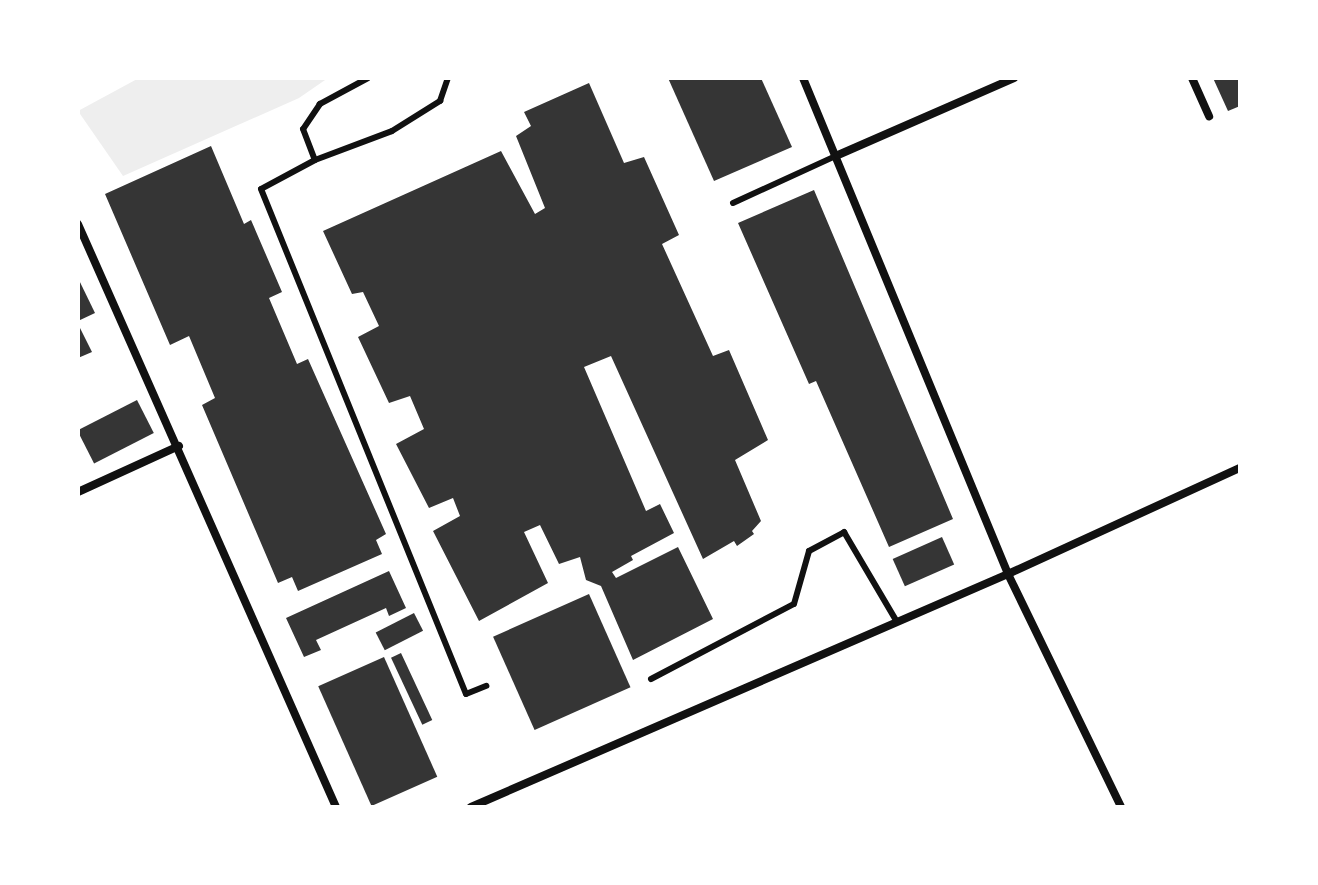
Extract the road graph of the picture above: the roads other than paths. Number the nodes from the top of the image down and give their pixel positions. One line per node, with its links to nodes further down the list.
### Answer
1 (368, 78): 8 (lane)
2 (448, 78): 8 (lane)
3 (803, 78): 7 (street)
4 (1014, 78): 7 (street)
5 (1192, 78): 6 (street)
6 (1209, 116)
7 (838, 155): 9 (lane); 14 (street)
8 (315, 160): 17 (lane)
9 (733, 203)
10 (78, 224): 11 (street)
11 (179, 446): 13 (street); 18 (street)
12 (1240, 468): 14 (street)
13 (78, 492)
14 (1008, 574): 15 (street); 20 (street)
15 (897, 622): 16 (lane); 19 (street)
16 (651, 679)
17 (486, 686)
18 (336, 807)
19 (471, 807)
20 (1121, 807)

